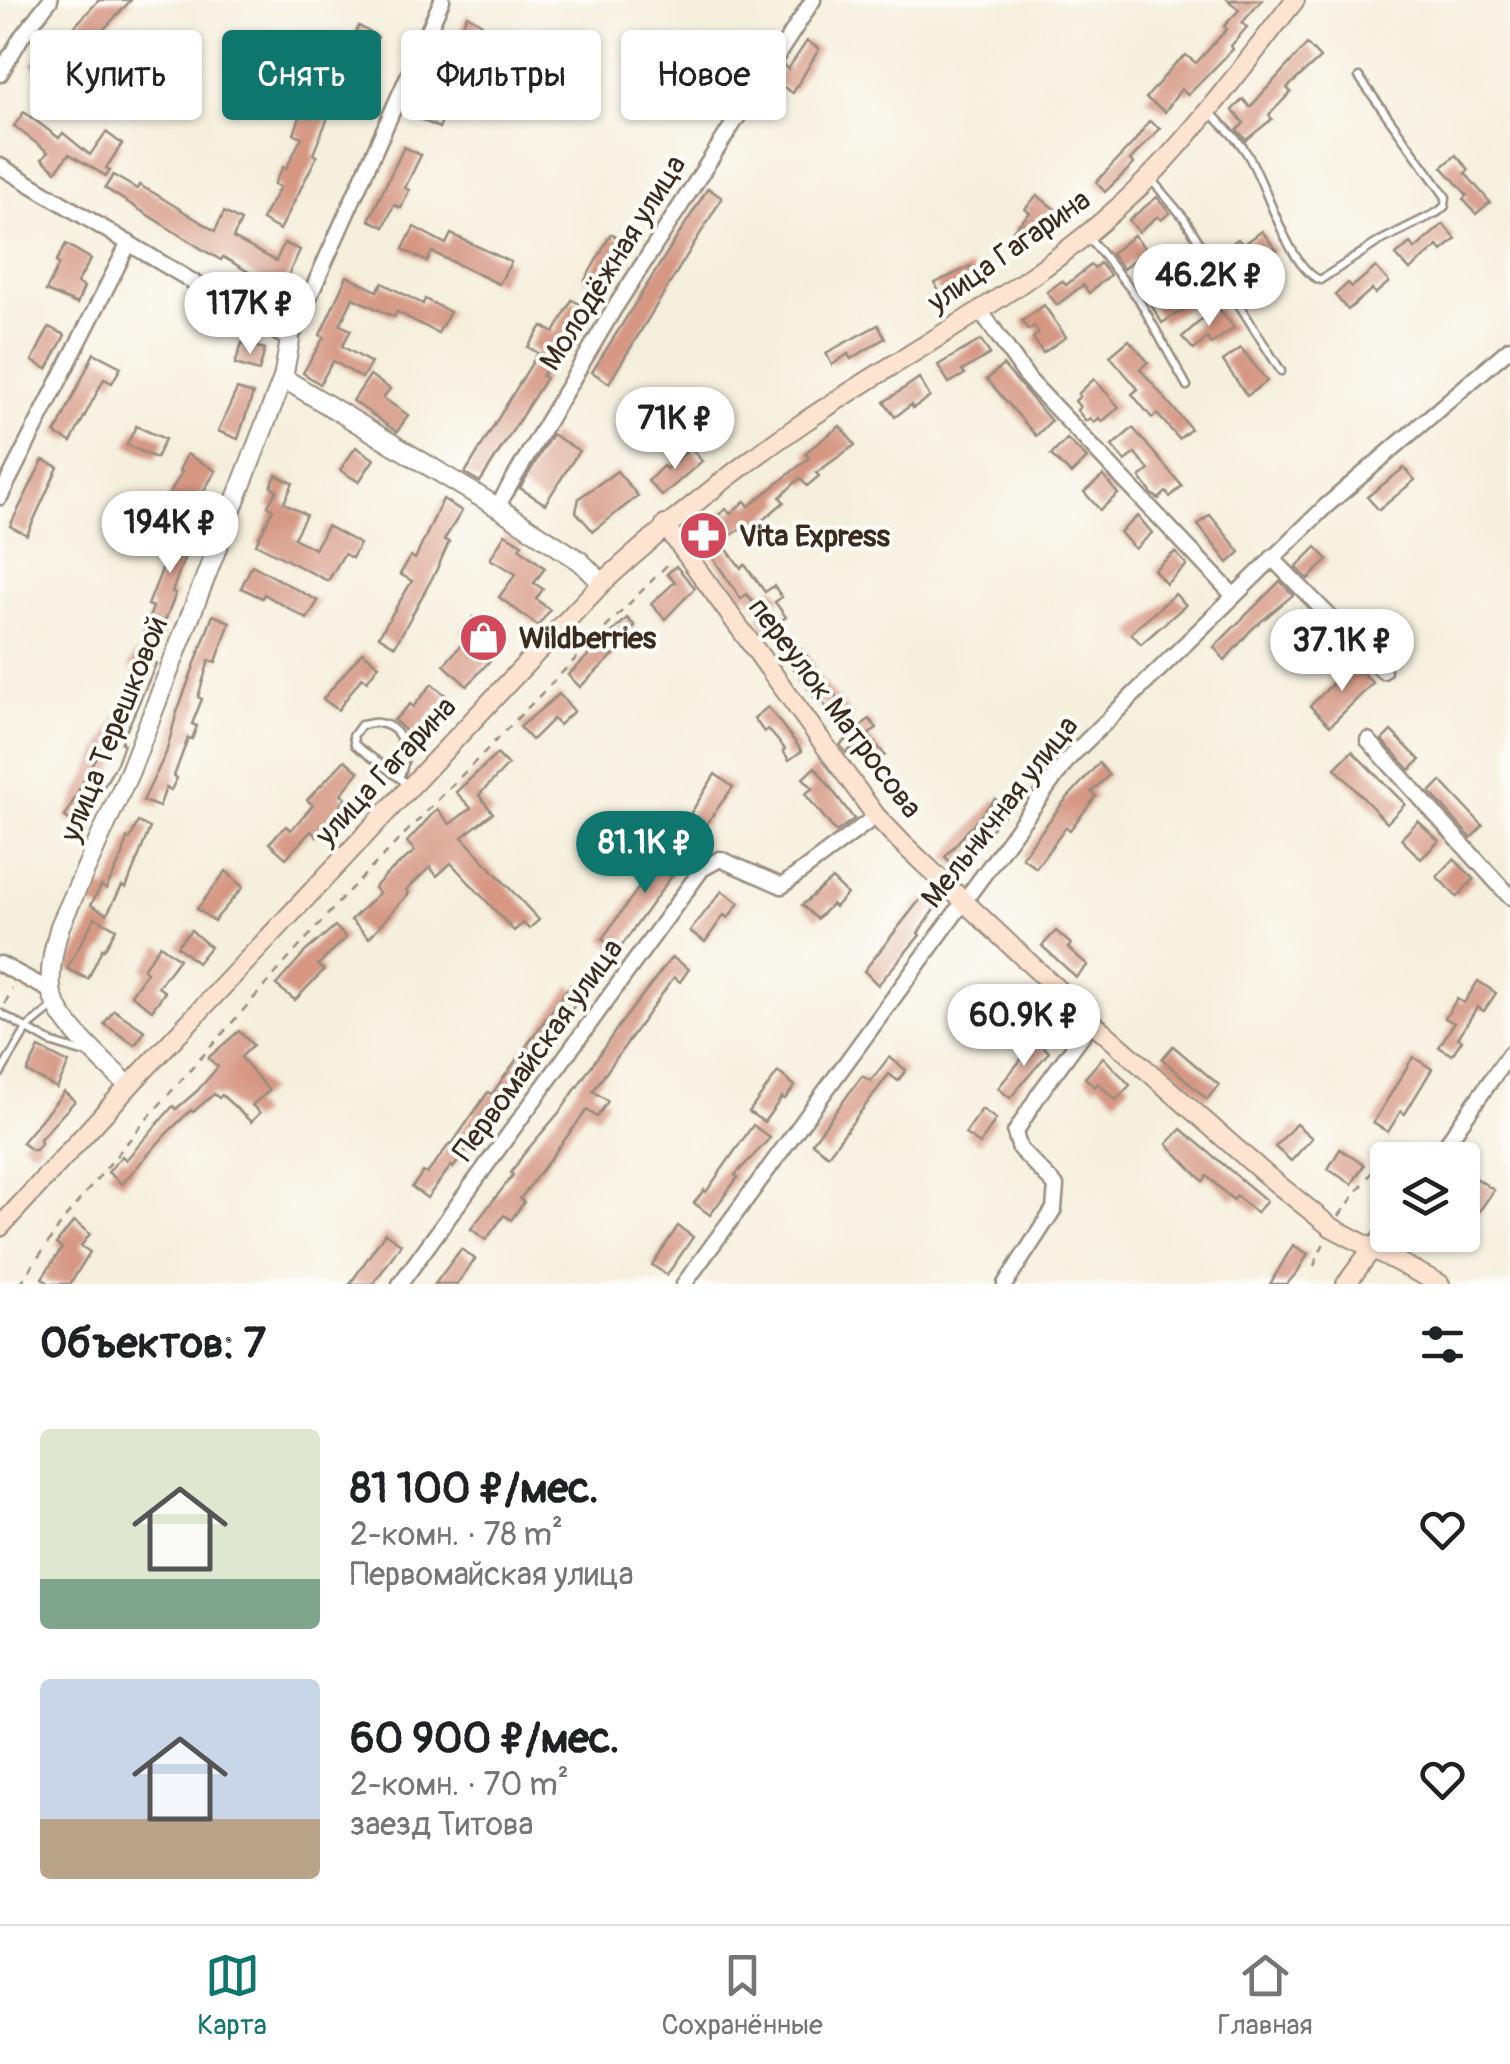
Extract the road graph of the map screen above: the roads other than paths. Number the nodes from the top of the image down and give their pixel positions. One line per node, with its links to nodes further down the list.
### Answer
1 (50, 0): 5 (street)
2 (442, 0): 13 (street)
3 (813, 0): 19 (street, Молодёжная улица)
4 (1295, 0): 7 (main road, улица Гагарина)
5 (0, 74)
6 (1359, 76): 7 (lane)
7 (1208, 110): 9 (main road, улица Гагарина)
8 (0, 166): 11 (street)
9 (1148, 176): 10 (main road, улица Гагарина); 15 (lane)
10 (1086, 234): 12 (main road, улица Гагарина); 17 (lane)
11 (128, 244): 13 (street); 18 (street)
12 (980, 310): 20 (main road, улица Гагарина); 23 (street)
13 (290, 340): 16 (street)
14 (1510, 348): 21 (street, Мельничная улица)
15 (1281, 371)
16 (283, 378): 19 (street); 31 (street, улица Терешковой)
17 (1187, 386)
18 (0, 496)
19 (497, 507): 22 (street)
20 (665, 525): 22 (main road, улица Гагарина); 27 (main road, переулок Матросова)
21 (1272, 558): 23 (street, Мельничная улица); 24 (street)
22 (602, 583): 26 (main road, улица Гагарина)
23 (1234, 596): 29 (street, Мельничная улица)
24 (1383, 671)
25 (1368, 740): 28 (street)
26 (404, 781): 26 (lane); 38 (main road, улица Гагарина)
27 (876, 816): 29 (main road, переулок Матросова); 44 (street, Первомайская улица)
28 (1510, 897)
29 (963, 902): 33 (main road, переулок Матросова); 45 (street, Мельничная улица)
30 (0, 964): 31 (street)
31 (54, 997): 34 (lane); 35 (street)
32 (0, 1013): 34 (lane)
33 (1092, 1022): 41 (main road, переулок Матросова); 46 (street)
34 (28, 1027): 35 (lane); 37 (lane)
35 (87, 1045): 38 (street)
36 (1510, 1053): 39 (street)
37 (0, 1074)
38 (129, 1086): 40 (main road, улица Гагарина)
39 (1448, 1142)
40 (0, 1228)
41 (1370, 1248)
42 (1370, 1252): 47 (main road)
43 (1378, 1252): 48 (main road, переулок Матросова)
44 (400, 1284)
45 (684, 1284)
46 (1006, 1284)
47 (1346, 1284)
48 (1440, 1284)

